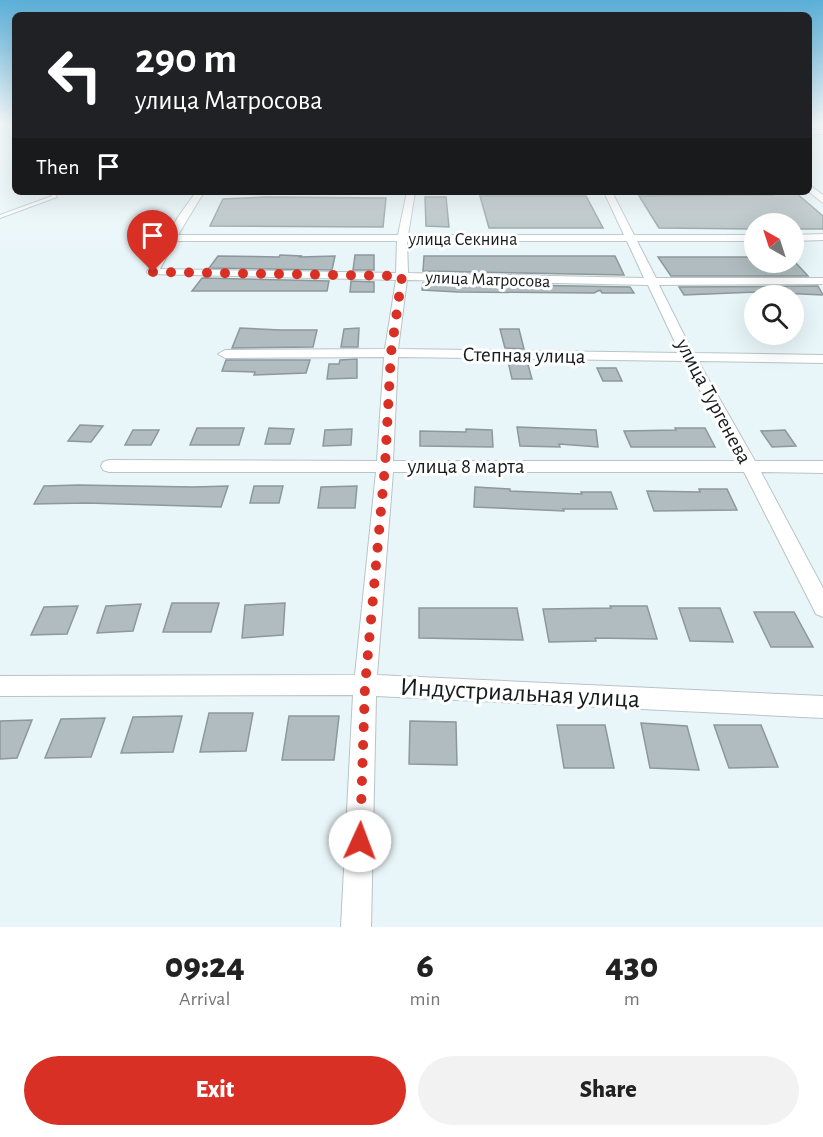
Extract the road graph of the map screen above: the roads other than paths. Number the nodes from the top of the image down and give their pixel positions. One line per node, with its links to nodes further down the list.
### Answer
1 (812, 189): 6 (street)
2 (53, 195): 7 (lane)
3 (198, 195): 9 (street)
4 (410, 195): 12 (street)
5 (610, 195): 13 (street, улица Тургенева)
6 (823, 200)
7 (0, 218)
8 (823, 237): 11 (street)
9 (171, 238): 12 (street, улица Секнина); 14 (street, улица Матросова)
10 (744, 238): 13 (street, улица Секнина)
11 (804, 238)
12 (402, 239): 13 (street, улица Секнина); 14 (street)
13 (633, 239): 16 (street, улица Тургенева)
14 (402, 276): 16 (street, улица Матросова); 17 (street)
15 (823, 280): 16 (street, улица Матросова)
16 (651, 282): 19 (street, улица Тургенева)
17 (391, 353): 18 (street, Степная улица); 19 (street, Степная улица); 22 (street)
18 (225, 354)
19 (688, 356): 20 (street, Степная улица); 23 (street, улица Тургенева)
20 (823, 359)
21 (109, 466): 22 (street, улица 8 марта)
22 (385, 466): 23 (street, улица 8 марта); 27 (street)
23 (750, 467): 24 (street, улица 8 марта); 25 (street, улица Тургенева)
24 (823, 467)
25 (823, 608)
26 (0, 686): 27 (street, Индустриальная улица)
27 (365, 686): 28 (street, Индустриальная улица); 29 (street)
28 (823, 707)
29 (356, 927)

